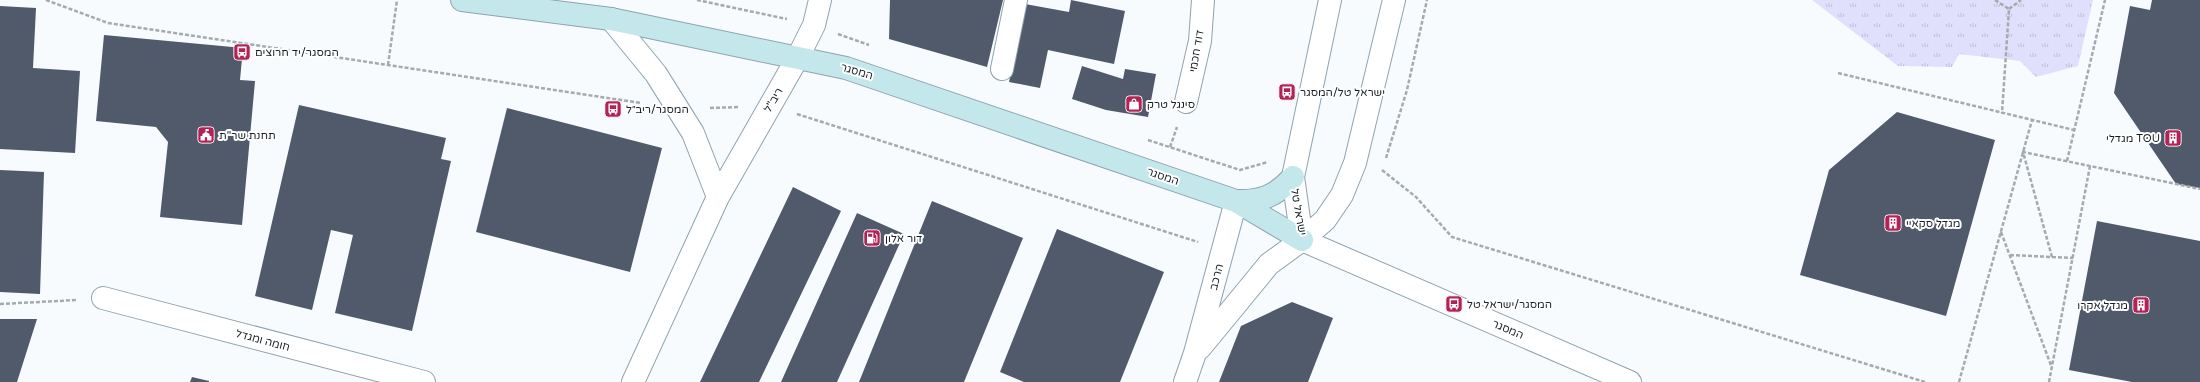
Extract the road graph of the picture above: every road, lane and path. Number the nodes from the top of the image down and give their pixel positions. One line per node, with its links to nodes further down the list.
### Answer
1 (46, 0): 16 (path)
2 (397, 0): 16 (path)
3 (462, 0): 14 (main road, המסגר)
4 (820, 0): 15 (street, ריב"ל)
5 (1016, 0): 17 (street)
6 (1203, 0): 19 (street, דוד חכמי)
7 (1330, 0): 30 (street, ישראל טל)
8 (1394, 0): 27 (street, ישראל טל)
9 (1427, 0): 29 (path)
10 (1994, 0): 13 (path)
11 (2021, 0): 13 (path)
12 (2105, 0): 24 (path)
13 (2009, 9): 22 (path)
14 (612, 19): 15 (main road, המסגר); 21 (street)
15 (798, 57): 20 (street, ריב"ל); 33 (main road, המסגר)
16 (388, 65): 21 (path)
17 (1002, 69)
18 (1838, 73): 22 (path)
19 (1186, 102)
20 (770, 106): 21 (path); 32 (street, ריב"ל); 36 (path)
21 (678, 109): 32 (street)
22 (2002, 113): 23 (path)
23 (2032, 120): 24 (path); 25 (path)
24 (2074, 130): 26 (path)
25 (2023, 152): 26 (path); 34 (path); 38 (path)
26 (2067, 161): 28 (path)
27 (1355, 163): 29 (path); 35 (street, ישראל טל)
28 (2090, 166): 31 (path); 39 (path)
29 (1382, 170): 48 (path)
30 (1293, 177): 33 (main road, המסגר); 35 (street, ישראל טל)
31 (2200, 189)
32 (718, 197): 45 (street, ריב"ל)
33 (1236, 202): 35 (main road, המסגר); 36 (street, הרכב)
34 (2001, 231): 37 (path); 49 (path)
35 (1302, 240): 42 (street, הרכב); 47 (street, המסגר)
36 (1223, 250): 42 (street, הרכב)
37 (2010, 255): 38 (path); 43 (path)
38 (2052, 257): 39 (path)
39 (2073, 258): 43 (path)
40 (103, 298): 41 (path); 44 (street, חומה ומגדל)
41 (0, 304)
42 (1195, 353): 46 (street, הרכב)
43 (2052, 369): 50 (path)
44 (424, 382)
45 (633, 382)
46 (1185, 382)
47 (1630, 382)
48 (1925, 382)
49 (1959, 382)
50 (2049, 382)

